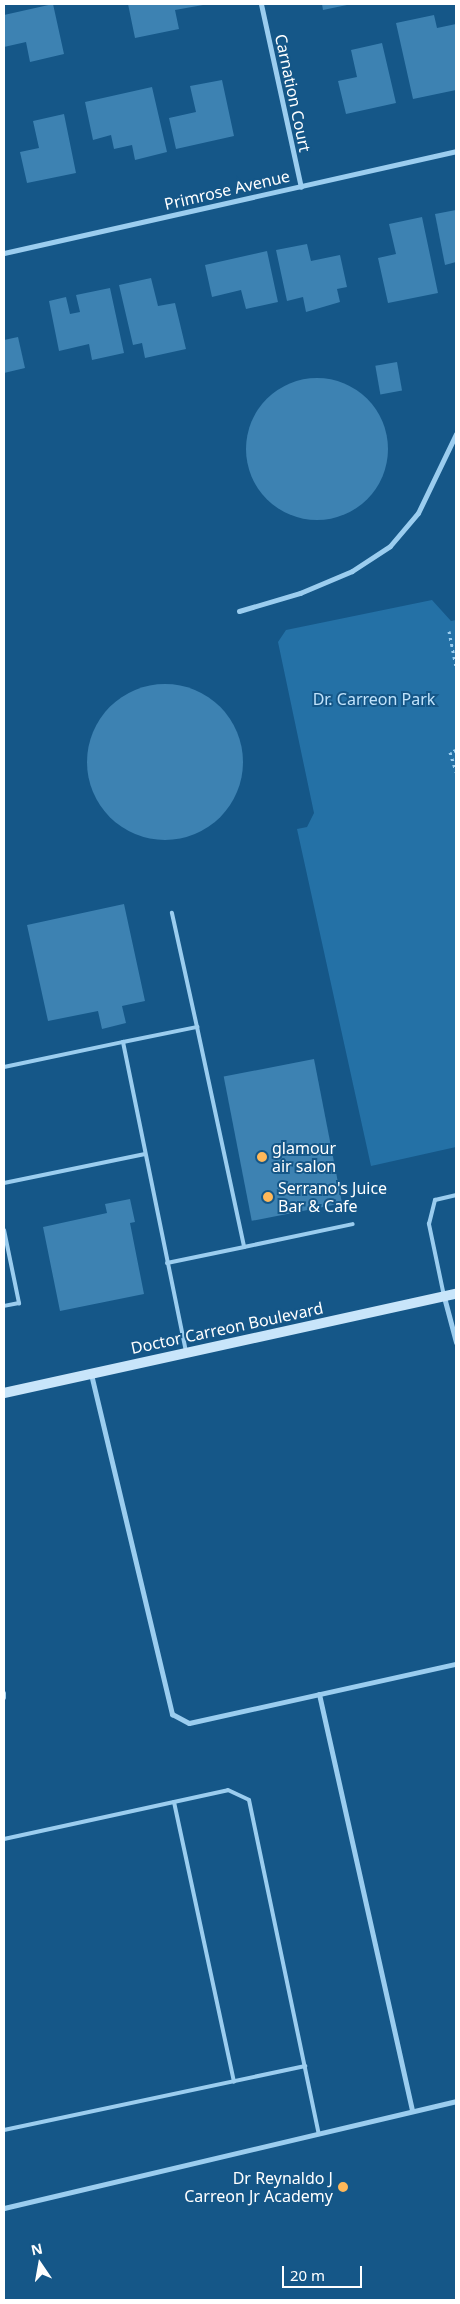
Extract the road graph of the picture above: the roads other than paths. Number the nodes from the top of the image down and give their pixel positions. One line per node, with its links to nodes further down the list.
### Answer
1 (261, 4): 3 (street, Carnation Court)
2 (456, 151): 3 (street, Primrose Avenue)
3 (301, 187): 4 (street, Primrose Avenue)
4 (4, 253)
5 (456, 434): 6 (street)
6 (239, 611)
7 (172, 913): 8 (lane)
8 (197, 1026): 9 (lane); 16 (lane)
9 (123, 1042): 10 (lane); 11 (lane)
10 (4, 1067)
11 (145, 1154): 12 (lane); 17 (lane)
12 (4, 1184)
13 (456, 1195): 19 (lane)
14 (353, 1224): 16 (lane)
15 (4, 1230): 20 (lane)
16 (244, 1247): 17 (lane)
17 (167, 1264): 22 (lane)
18 (456, 1294): 19 (main road, Doctor Carreon Boulevard)
19 (444, 1297): 21 (street); 22 (main road, Doctor Carreon Boulevard)
20 (4, 1306)
21 (456, 1342)
22 (186, 1352): 23 (main road, Doctor Carreon Boulevard)
23 (91, 1374): 24 (main road, Doctor Carreon Boulevard); 27 (street)
24 (4, 1393)
25 (456, 1664): 27 (street)
26 (4, 1693): 28 (lane)
27 (319, 1694): 34 (street)
28 (4, 1698)
29 (174, 1802): 30 (lane); 31 (lane); 32 (lane)
30 (4, 1839)
31 (305, 2066): 32 (lane); 36 (lane)
32 (234, 2082): 35 (lane)
33 (456, 2101): 34 (street)
34 (412, 2111): 36 (street)
35 (4, 2130)
36 (319, 2134): 37 (street)
37 (4, 2208)

